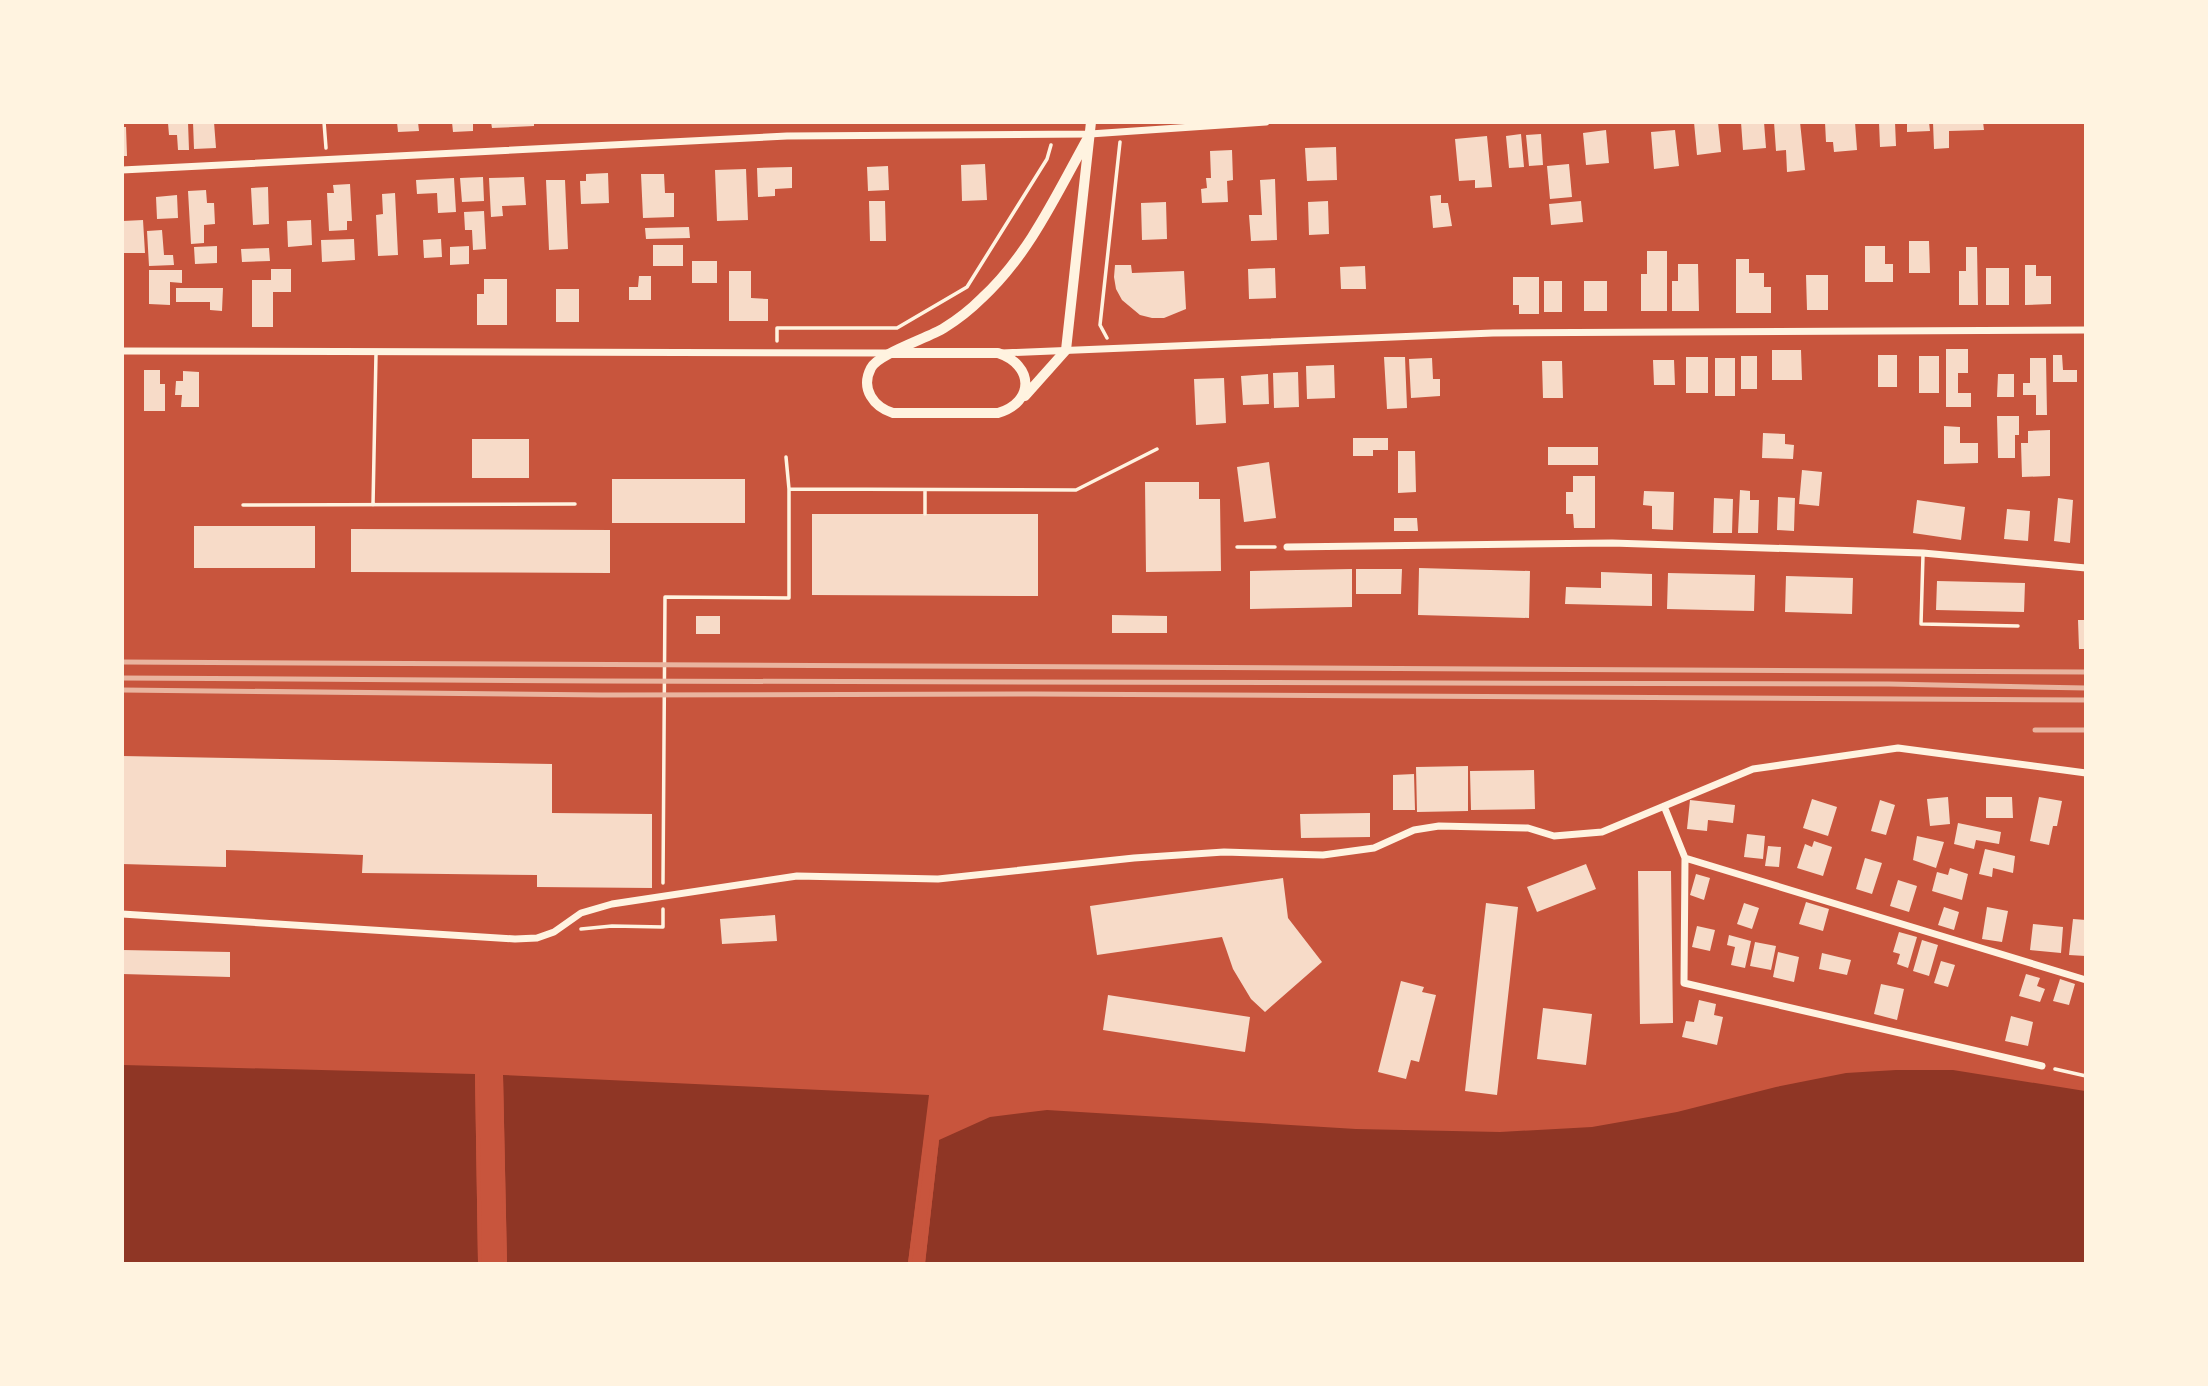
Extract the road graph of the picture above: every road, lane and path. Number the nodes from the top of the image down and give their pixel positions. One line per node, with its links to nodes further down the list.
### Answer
1 (324, 122): 7 (path)
2 (1091, 122): 5 (street)
3 (1266, 122): 4 (street)
4 (1121, 132): 5 (street); 11 (path)
5 (1090, 134): 7 (street); 12 (street); 16 (street)
6 (1047, 159): 9 (path)
7 (327, 160): 8 (street)
8 (122, 170)
9 (777, 328)
10 (2085, 330): 12 (street)
11 (1108, 340)
12 (1066, 350): 17 (street); 19 (street)
13 (122, 351): 14 (street)
14 (376, 352): 15 (street); 26 (lane)
15 (867, 353): 16 (street); 18 (street)
16 (893, 353): 17 (street); 18 (street)
17 (998, 353): 19 (street)
18 (867, 379): 19 (street)
19 (1020, 401)
20 (1157, 449): 23 (path)
21 (786, 457): 22 (path)
22 (789, 489): 23 (path); 36 (path)
23 (925, 489): 27 (path)
24 (575, 504): 26 (lane)
25 (243, 505): 26 (lane)
26 (373, 505)
27 (925, 514)
28 (1237, 547): 29 (path)
29 (1287, 547): 30 (street)
30 (1923, 553): 31 (street); 32 (lane)
31 (2085, 568)
32 (2018, 626)
33 (2085, 773): 34 (street)
34 (1664, 806): 35 (street); 38 (street)
35 (1685, 858): 40 (street); 41 (street)
36 (663, 885)
37 (663, 899): 39 (path)
38 (122, 914)
39 (612, 926)
40 (2085, 980)
41 (2042, 1066): 42 (path)
42 (2085, 1076)

